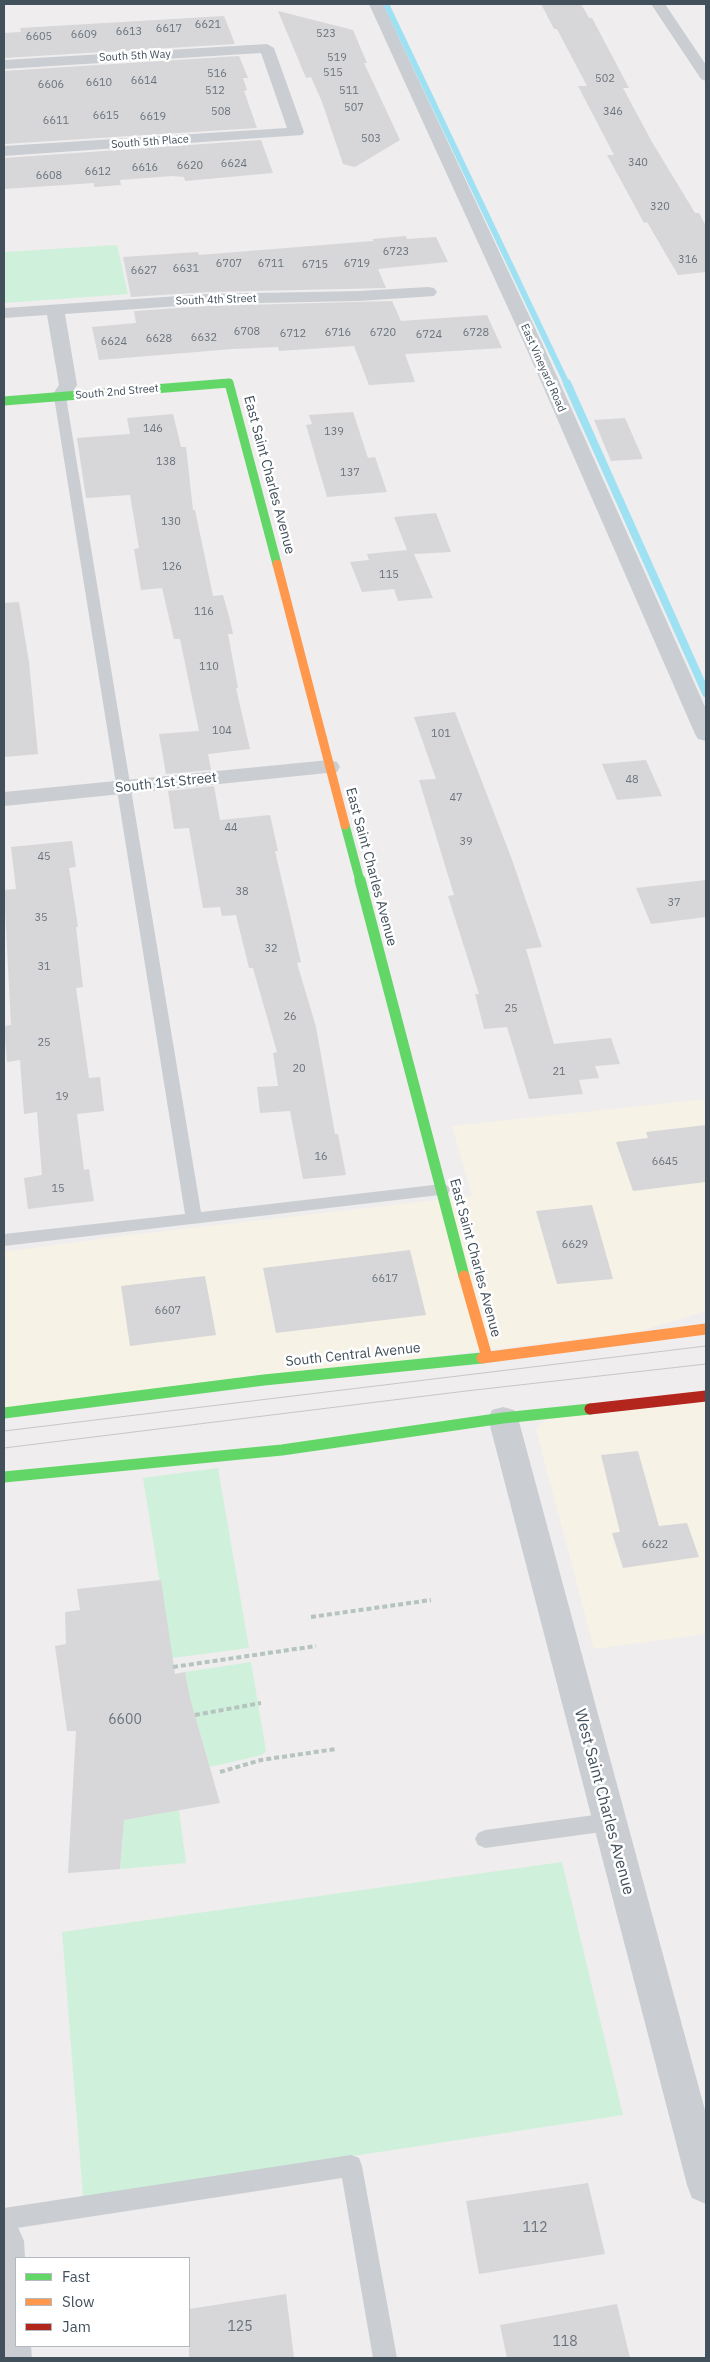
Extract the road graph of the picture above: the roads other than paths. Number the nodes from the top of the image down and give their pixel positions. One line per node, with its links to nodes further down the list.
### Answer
1 (376, 4): 13 (street, East Vineyard Road)
2 (658, 4): 4 (street)
3 (4, 64): 5 (street, South 5th Way)
4 (706, 76)
5 (296, 132): 6 (street, South 5th Place)
6 (4, 151)
7 (428, 292): 8 (street, South 4th Street)
8 (55, 310): 9 (street, South 4th Street); 11 (street)
9 (4, 314)
10 (229, 383): 11 (street, South 2nd Street); 14 (street, East Saint Charles Avenue)
11 (60, 397): 12 (street, South 2nd Street); 15 (lane)
12 (4, 401)
13 (706, 734)
14 (329, 767): 15 (street, South 1st Street); 17 (street, East Saint Charles Avenue)
15 (123, 787): 16 (street, South 1st Street); 18 (lane)
16 (4, 799)
17 (442, 1190): 18 (lane); 21 (street, East Saint Charles Avenue)
18 (194, 1218): 19 (lane)
19 (4, 1240)
20 (706, 1330): 21 (street, South Central Avenue)
21 (487, 1358): 23 (street, South Central Avenue)
22 (706, 1396): 24 (street)
23 (4, 1413)
24 (503, 1418): 25 (street); 26 (street, West Saint Charles Avenue)
25 (4, 1476)
26 (609, 1822): 27 (lane); 28 (street, West Saint Charles Avenue)
27 (485, 1839)
28 (706, 2185)
29 (4, 2219): 32 (lane)
30 (4, 2241): 31 (street)
31 (12, 2358)
32 (385, 2358)

